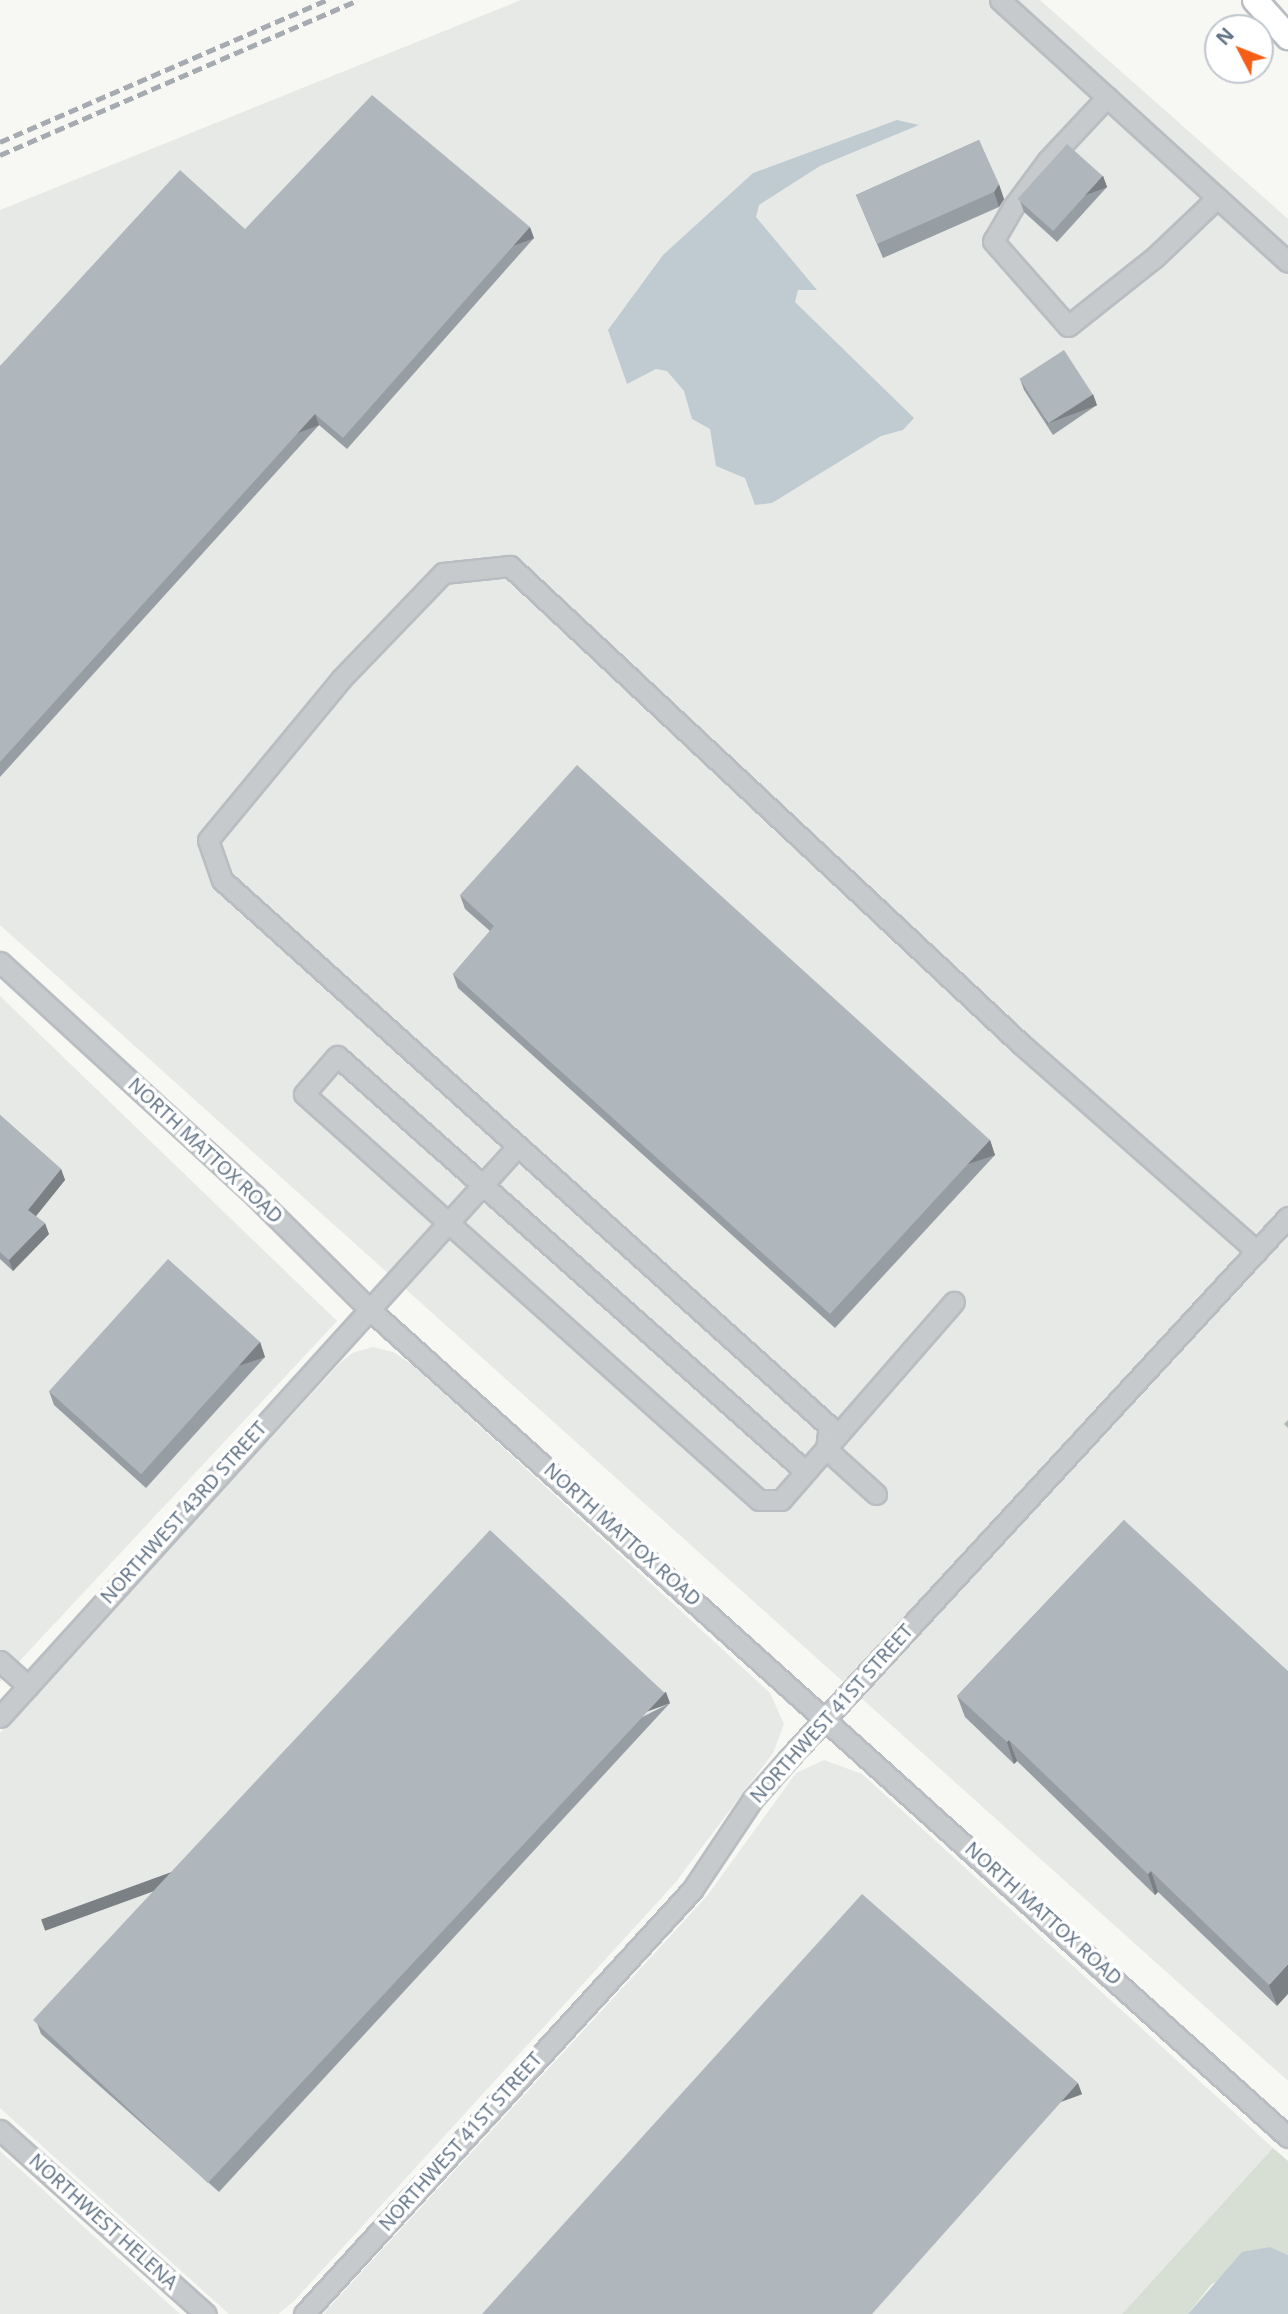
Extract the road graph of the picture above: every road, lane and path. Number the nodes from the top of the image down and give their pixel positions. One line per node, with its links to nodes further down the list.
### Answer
1 (1000, 0): 4 (street)
2 (1255, 0): 3 (main road)
3 (1288, 37)
4 (1107, 97): 5 (street); 5 (street)
5 (1217, 198): 6 (street)
6 (1288, 262)
7 (0, 962): 14 (street, NORTH MATTOX ROAD)
8 (518, 1146): 9 (street, NORTHWEST 43RD STREET); 12 (street); 15 (street)
9 (482, 1185): 11 (street, NORTHWEST 43RD STREET); 11 (street); 16 (street)
10 (1288, 1217): 12 (street, NORTHWEST 41ST STREET)
11 (448, 1222): 14 (street, NORTHWEST 43RD STREET); 16 (street)
12 (1256, 1251): 21 (street, NORTHWEST 41ST STREET)
13 (954, 1302): 15 (street)
14 (369, 1309): 19 (street, NORTHWEST 43RD STREET); 21 (street, NORTH MATTOX ROAD)
15 (826, 1448): 16 (street); 17 (street)
16 (805, 1471)
17 (876, 1494)
18 (0, 1661): 19 (street)
19 (28, 1686): 20 (street, NORTHWEST 43RD STREET)
20 (0, 1717)
21 (826, 1720): 23 (street, NORTH MATTOX ROAD); 25 (street, NORTHWEST 41ST STREET)
22 (0, 2130): 24 (street, NORTHWEST HELENA)
23 (1288, 2137)
24 (206, 2314)
25 (304, 2314)

